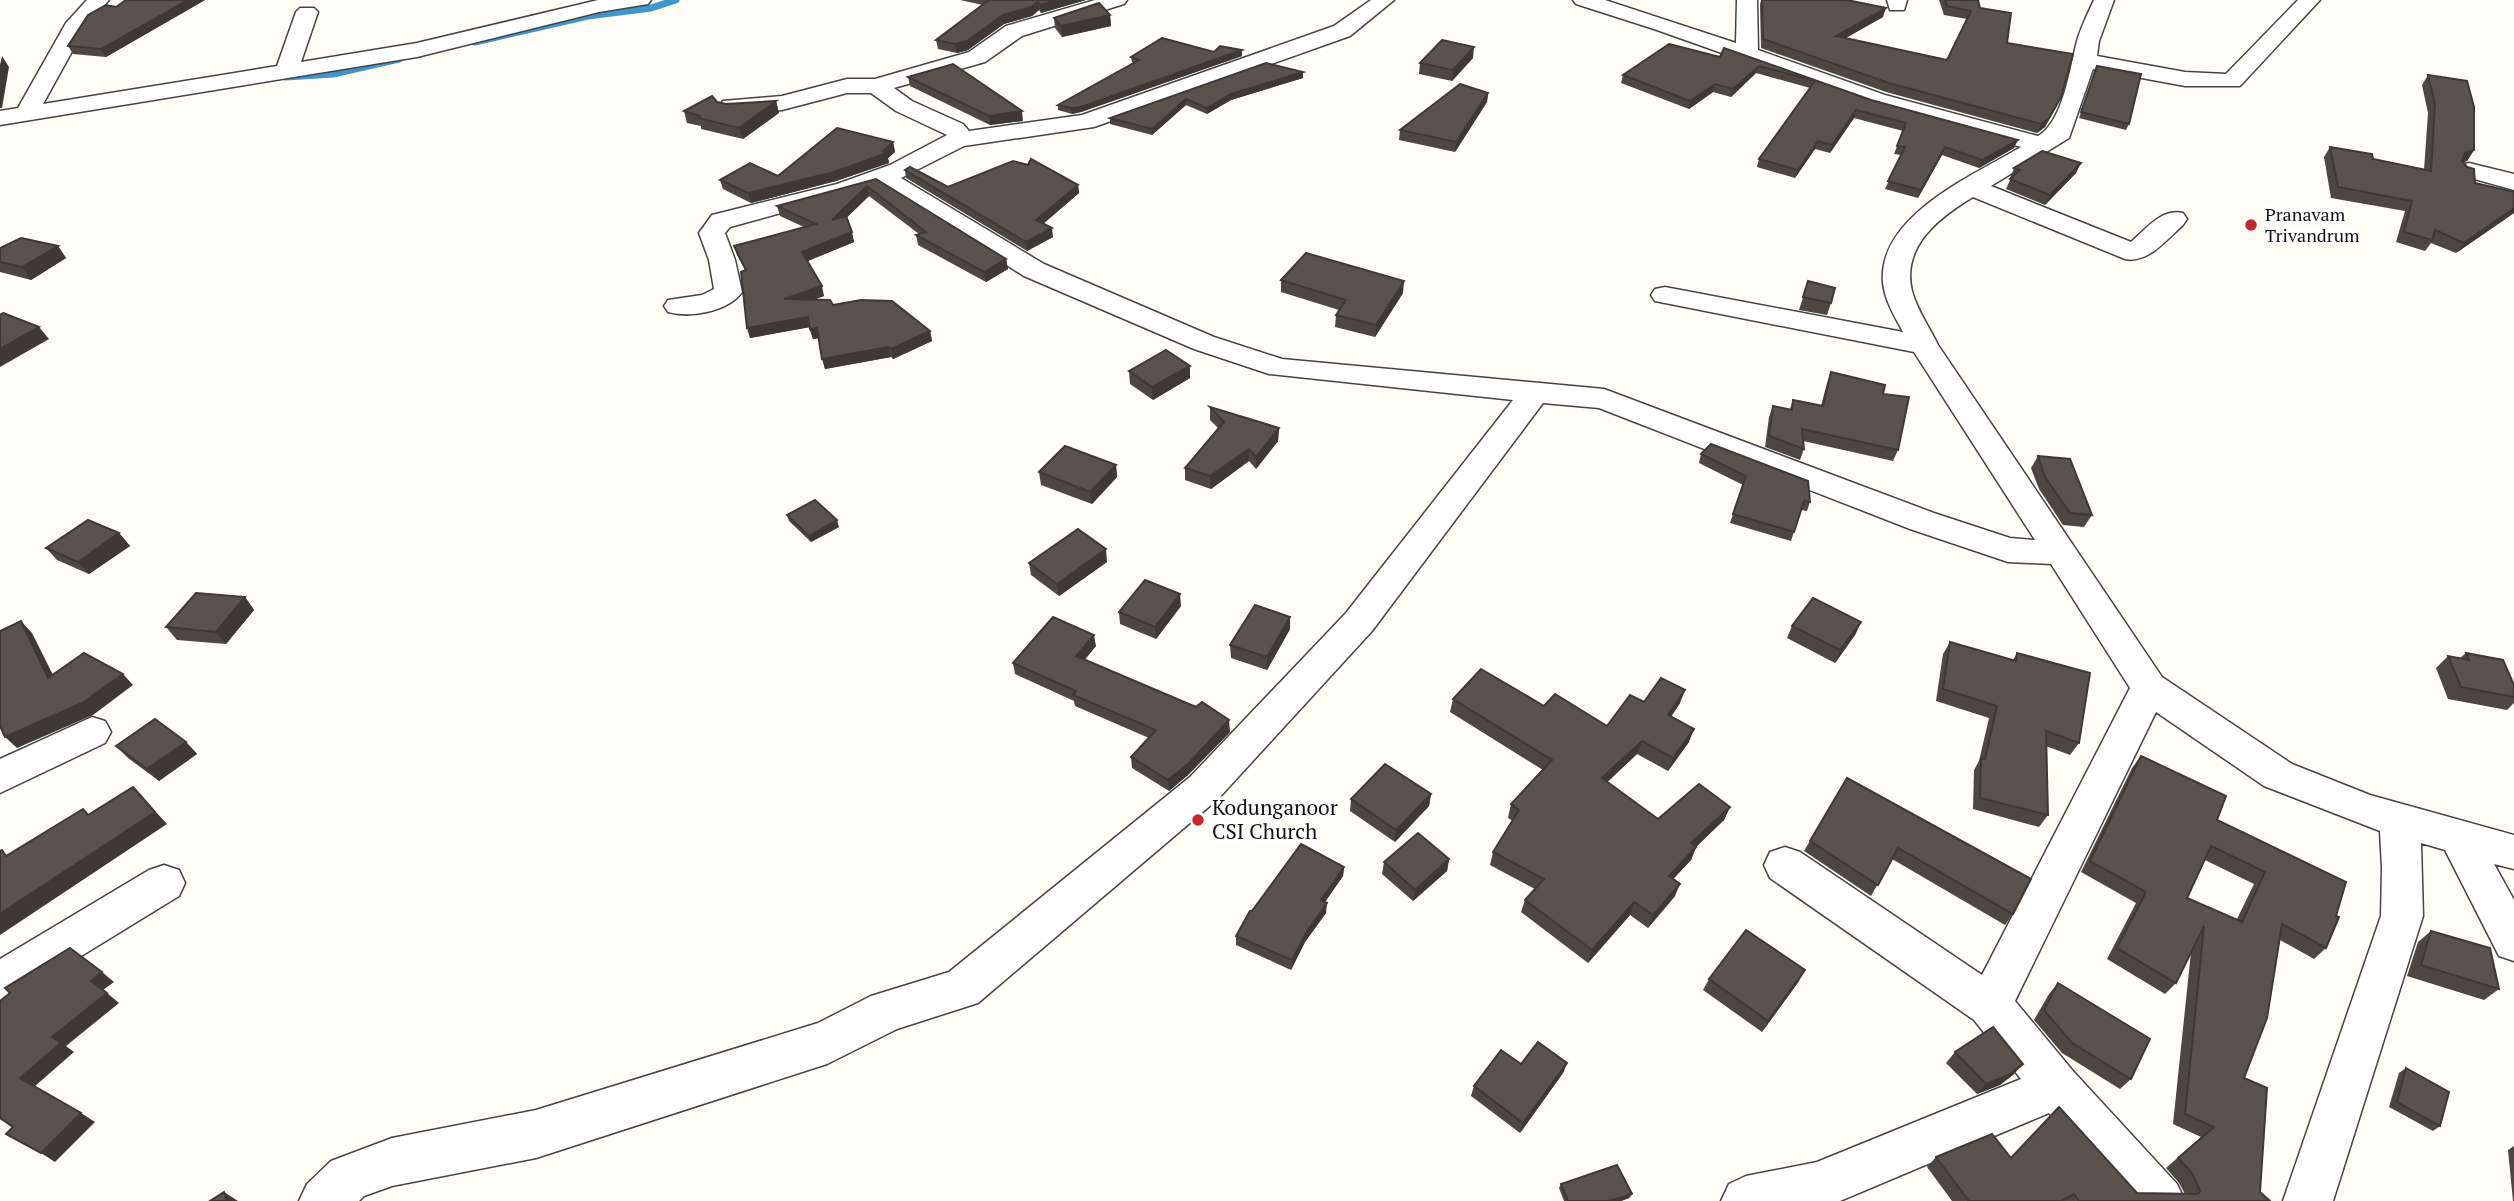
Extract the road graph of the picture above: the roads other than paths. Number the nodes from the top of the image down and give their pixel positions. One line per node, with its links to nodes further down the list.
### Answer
1 (99, 0): 15 (street)
2 (641, 0): 12 (street)
3 (1117, 0): 13 (street)
4 (1384, 0): 17 (street)
5 (1583, 0): 10 (street)
6 (1747, 0): 10 (street)
7 (2104, 0): 11 (street)
8 (2310, 0): 11 (street)
9 (307, 12): 12 (street)
10 (1747, 54): 18 (street)
11 (2085, 61): 18 (street)
12 (286, 72): 15 (street)
13 (876, 86): 14 (street); 17 (street)
14 (729, 106)
15 (26, 114): 16 (street)
16 (0, 118)
17 (958, 139): 20 (street)
18 (2043, 145): 22 (street)
19 (2469, 170): 21 (street)
20 (882, 177): 25 (street); 27 (street)
21 (2514, 182)
22 (1972, 188): 23 (street); 26 (street)
23 (2174, 219)
24 (1665, 295): 26 (street)
25 (678, 306)
26 (1924, 345): 28 (street)
27 (1535, 392): 28 (street); 41 (street)
28 (2061, 553): 29 (street)
29 (2149, 687): 32 (street); 39 (street)
30 (92, 732): 31 (street)
31 (0, 777)
32 (2399, 820): 33 (street); 44 (street)
33 (2459, 837): 34 (street); 37 (street)
34 (2514, 852)
35 (1785, 865): 39 (street)
36 (164, 883): 38 (street)
37 (2514, 943)
38 (0, 982)
39 (1990, 1005): 40 (street)
40 (2057, 1087): 42 (street); 43 (street)
41 (324, 1201)
42 (1746, 1201)
43 (2160, 1201)
44 (2308, 1201)

